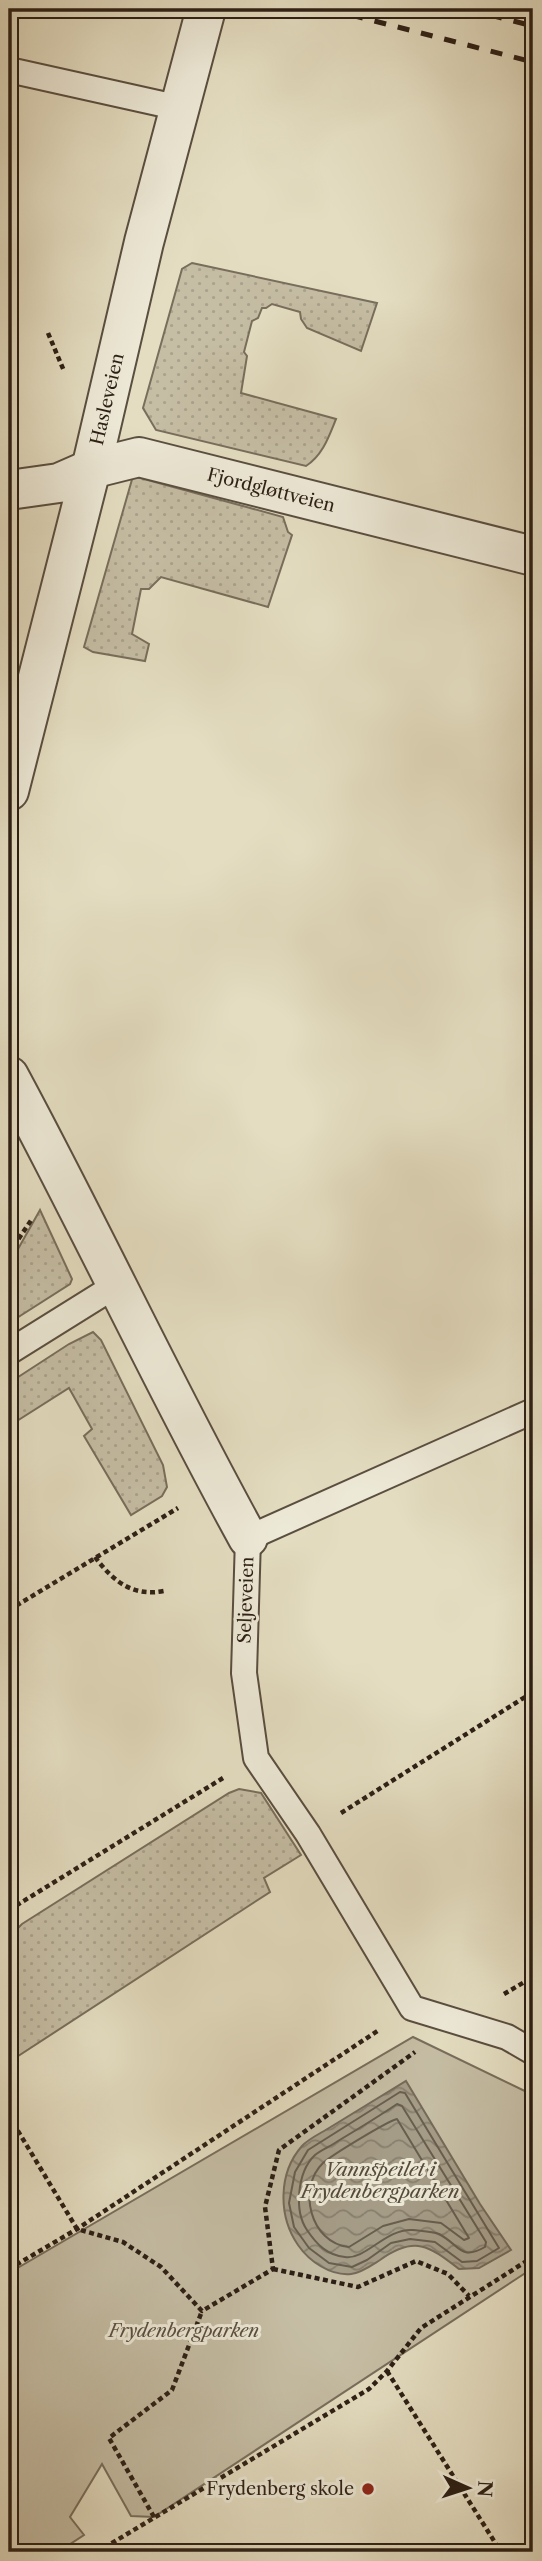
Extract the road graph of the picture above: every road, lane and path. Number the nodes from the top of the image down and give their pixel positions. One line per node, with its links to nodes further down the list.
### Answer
1 (206, 9): 3 (street, Hasleveien)
2 (9, 71): 3 (lane)
3 (180, 108): 4 (street, Hasleveien)
4 (91, 469): 5 (street, Fjordgløttveien); 6 (street, Fjordgløttveien); 7 (street, Hasleveien)
5 (9, 489)
6 (533, 556)
7 (9, 790)
8 (9, 1076): 9 (street, Seljeveien)
9 (118, 1284): 10 (lane); 12 (street, Seljeveien)
10 (9, 1352)
11 (533, 1411): 13 (lane)
12 (218, 1483): 13 (street, Seljeveien); 14 (path)
13 (248, 1538): 18 (lane, Seljeveien)
14 (95, 1557): 15 (path); 16 (path)
15 (164, 1591)
16 (9, 1609)
17 (533, 1692): 19 (path)
18 (256, 1758): 19 (lane, Seljeveien); 20 (path)
19 (308, 1834): 21 (lane, Seljeveien)
20 (9, 1910)
21 (412, 2008): 22 (lane); 25 (path)
22 (457, 2022): 23 (lane); 28 (path)
23 (533, 2052)
24 (9, 2116): 25 (path)
25 (77, 2229): 27 (path); 30 (path)
26 (533, 2257): 29 (path)
27 (9, 2269)
28 (272, 2269): 29 (path); 30 (path)
29 (469, 2296): 31 (path)
30 (202, 2311): 32 (path)
31 (387, 2371): 32 (path); 34 (path)
32 (154, 2517): 33 (path)
33 (97, 2552)
34 (501, 2552)

